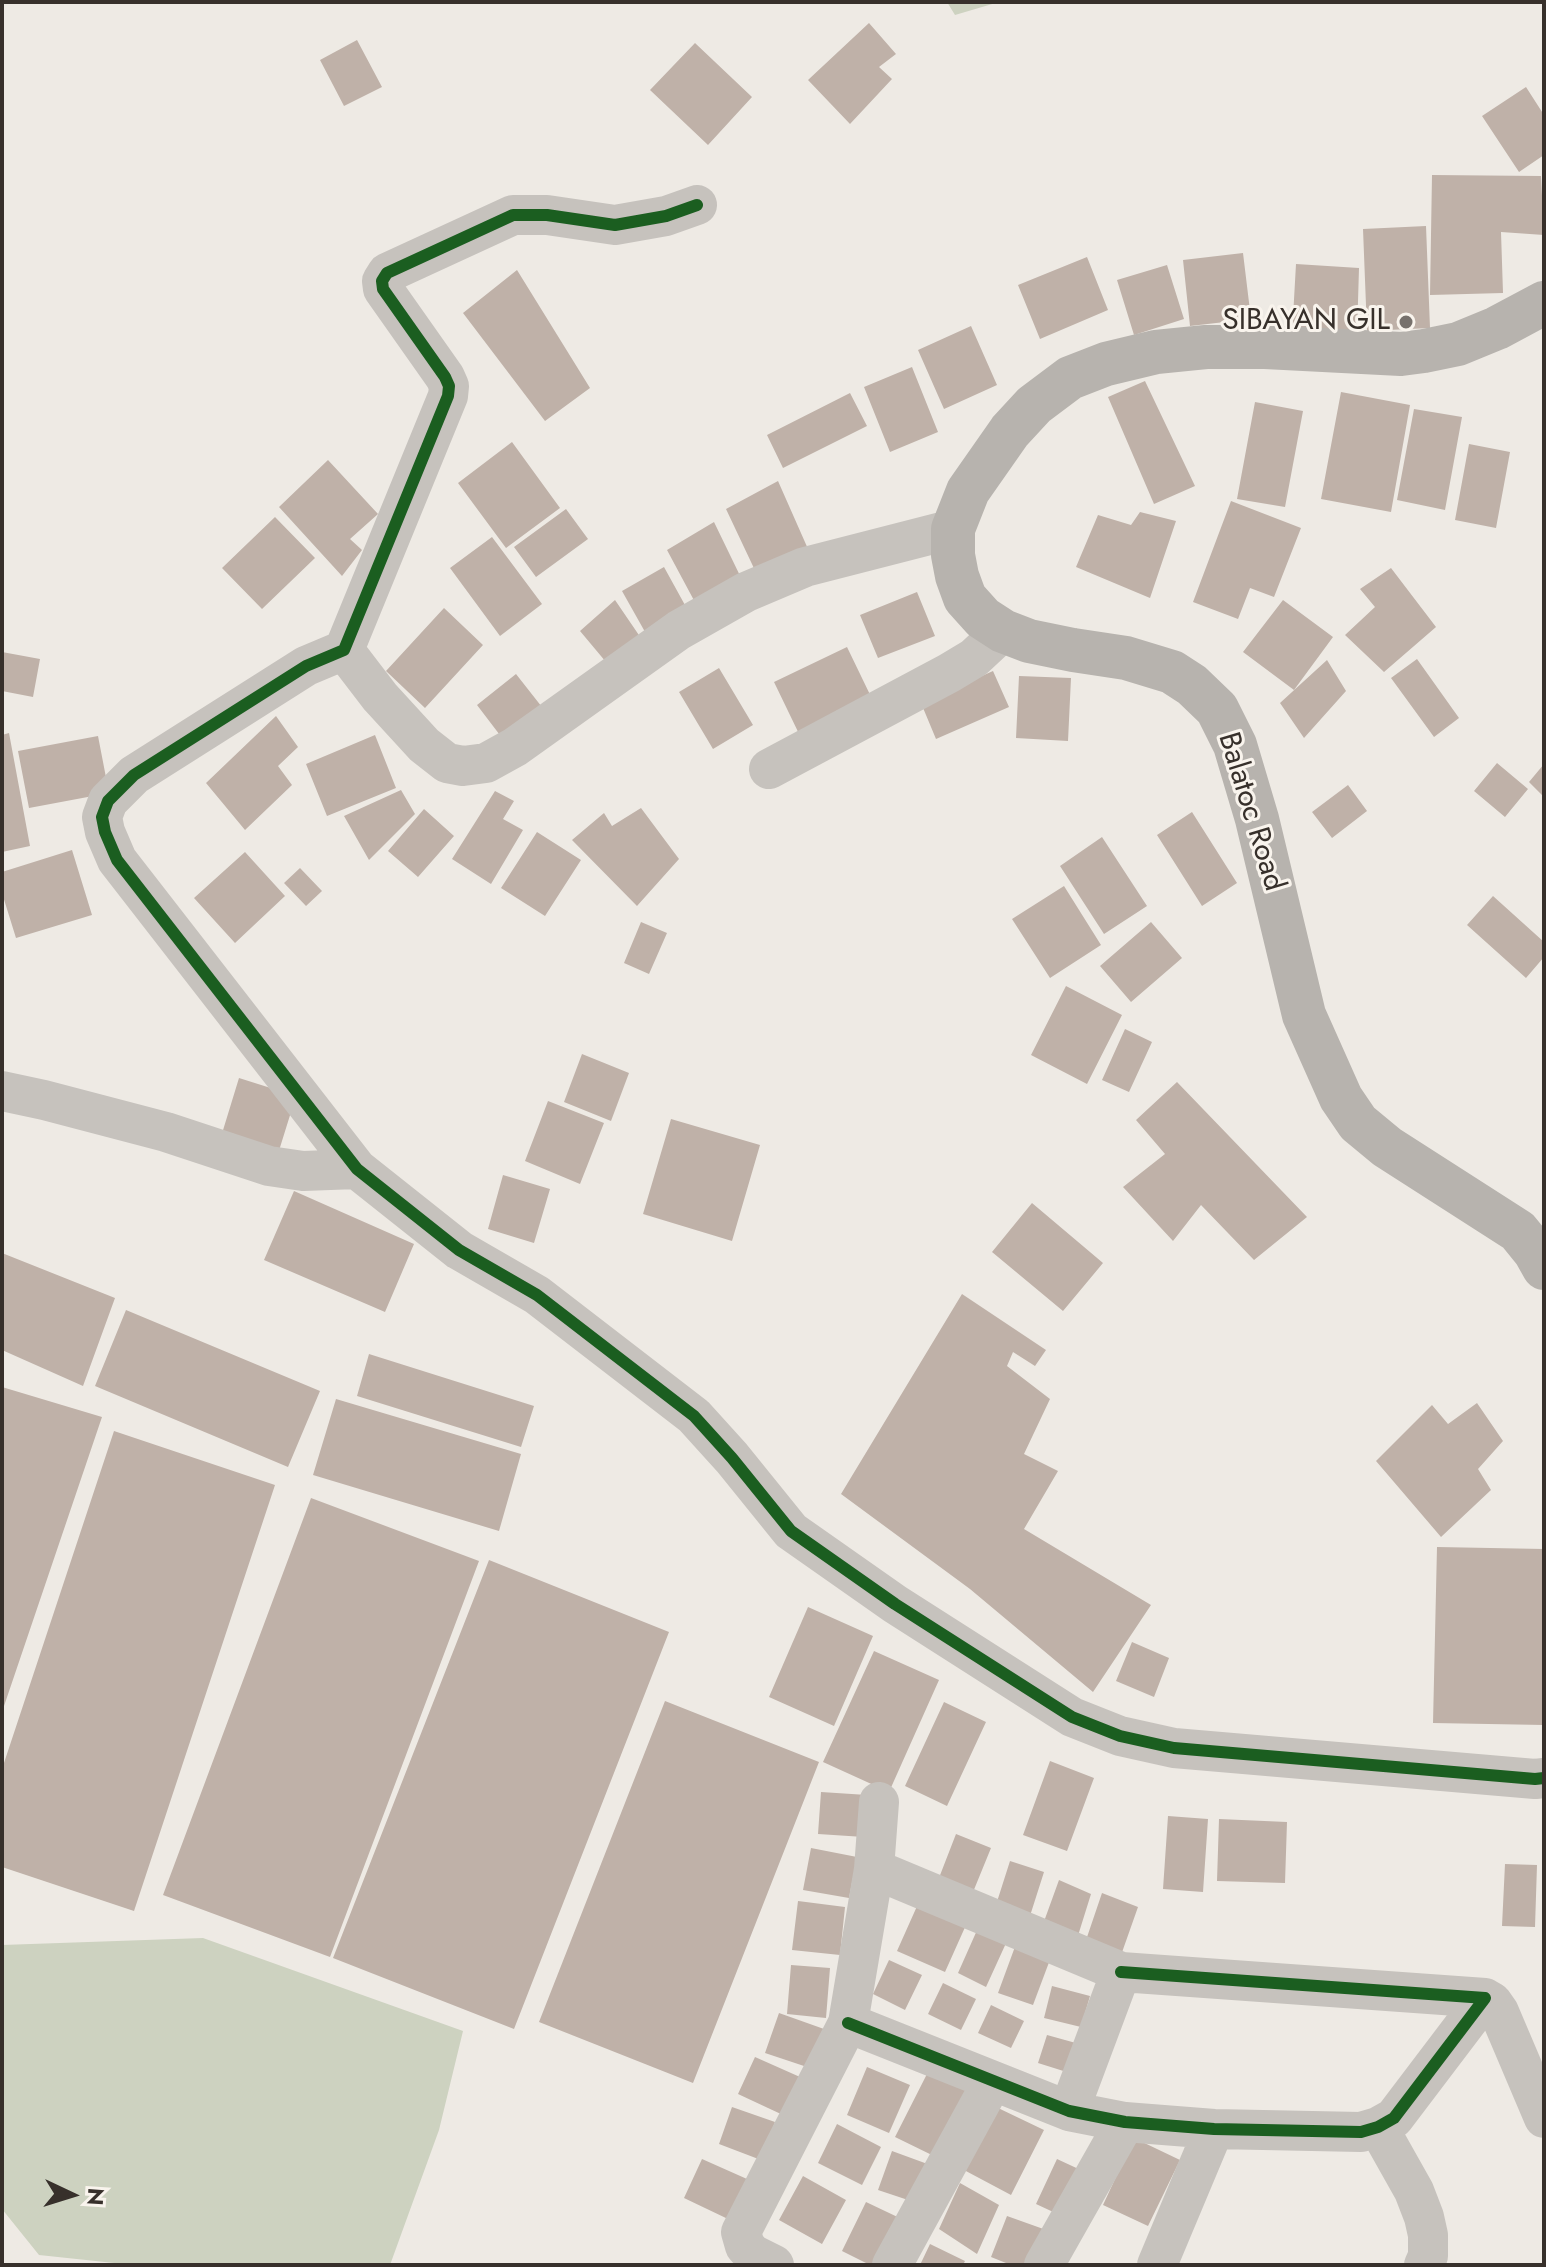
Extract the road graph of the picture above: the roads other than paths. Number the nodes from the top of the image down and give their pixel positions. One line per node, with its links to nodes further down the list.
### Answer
1 (697, 205): 5 (street)
2 (1544, 303): 3 (main road, Balatoc Road)
3 (953, 529): 4 (main road, Balatoc Road); 5 (street)
4 (1003, 631): 6 (street); 9 (main road, Balatoc Road)
5 (344, 650): 8 (street)
6 (769, 769)
7 (2, 1091): 8 (street)
8 (357, 1169): 10 (street)
9 (1544, 1268)
10 (1544, 1778)
11 (879, 1802): 12 (street)
12 (874, 1869): 13 (street); 15 (street)
13 (1121, 1972): 14 (street); 17 (street)
14 (1485, 1998): 18 (street); 20 (street)
15 (848, 2023): 16 (street); 22 (street)
16 (992, 2082): 17 (street); 23 (street)
17 (1069, 2111): 19 (street)
18 (1544, 2118)
19 (1125, 2122): 21 (street); 24 (street)
20 (1378, 2127): 21 (street); 26 (street)
21 (1214, 2129): 25 (street)
22 (774, 2265)
23 (892, 2265)
24 (1044, 2265)
25 (1157, 2265)
26 (1424, 2265)

